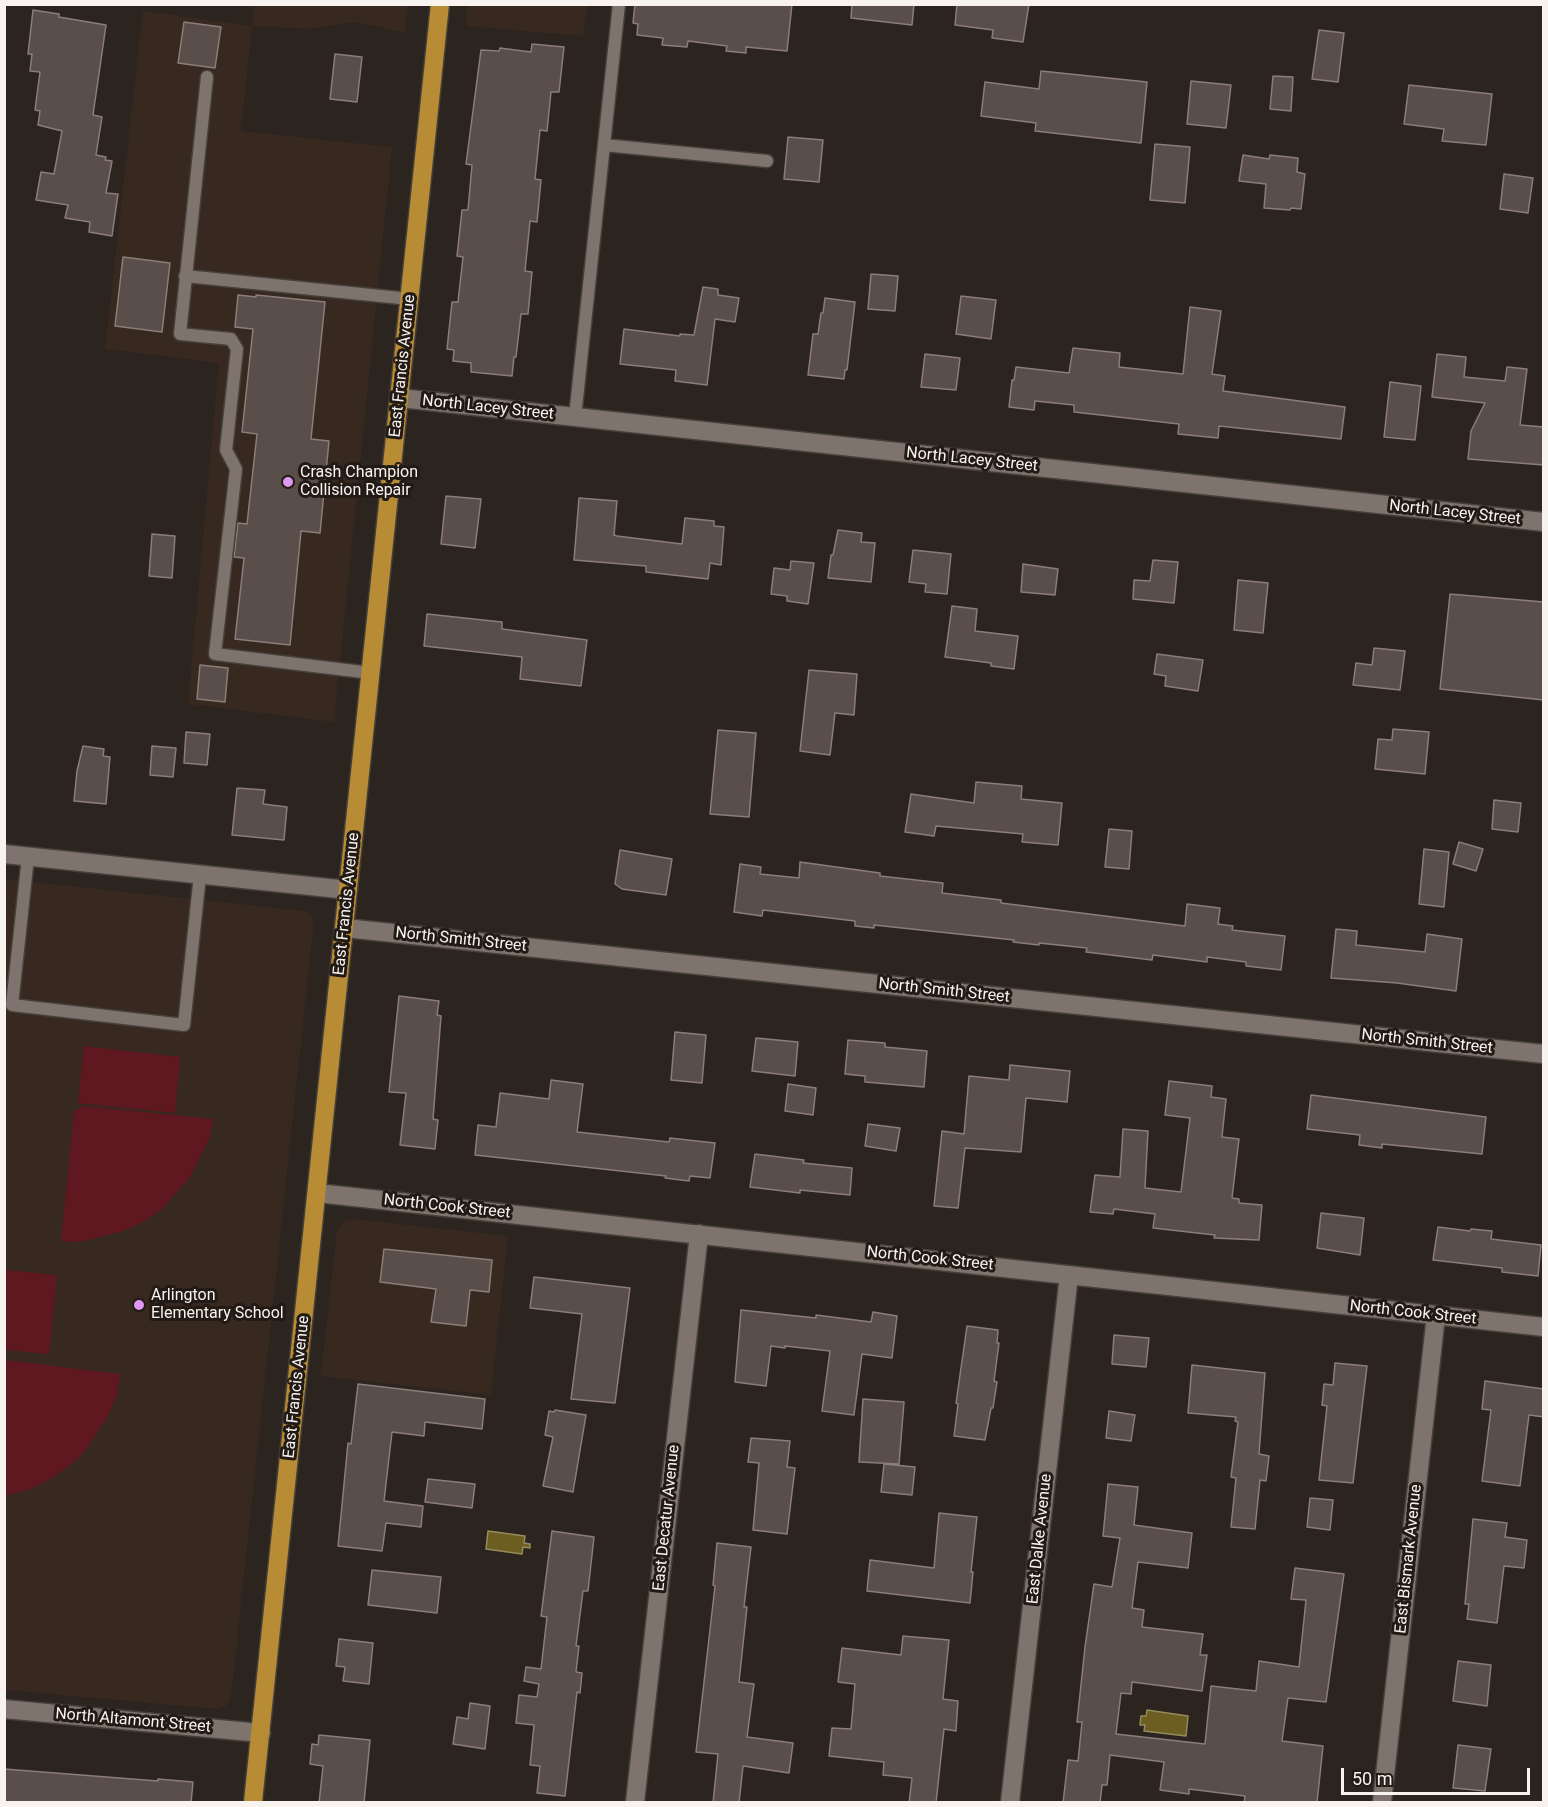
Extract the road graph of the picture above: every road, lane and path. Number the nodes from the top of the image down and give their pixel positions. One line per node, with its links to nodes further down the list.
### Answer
1 (440, 4): 7 (main road, East Francis Avenue)
2 (619, 4): 4 (lane)
3 (207, 77): 6 (lane)
4 (604, 145): 5 (lane); 9 (lane)
5 (767, 161)
6 (185, 276): 7 (lane); 11 (lane)
7 (410, 299): 8 (main road, East Francis Avenue)
8 (400, 398): 9 (street, North Lacey Street); 11 (main road, East Francis Avenue)
9 (575, 417): 10 (street, North Lacey Street)
10 (1544, 522)
11 (371, 673): 15 (main road, East Francis Avenue)
12 (4, 854): 13 (street)
13 (28, 857): 14 (street); 14 (lane)
14 (201, 875): 15 (street)
15 (348, 890): 16 (main road, East Francis Avenue)
16 (345, 928): 17 (street, North Smith Street); 18 (main road, East Francis Avenue)
17 (1544, 1054)
18 (317, 1193): 19 (street, North Cook Street); 24 (main road, East Francis Avenue)
19 (699, 1234): 20 (street, North Cook Street); 26 (street, East Decatur Avenue)
20 (1069, 1275): 21 (street, North Cook Street); 27 (street, East Dalke Avenue)
21 (1436, 1315): 22 (street, North Cook Street); 28 (street, East Bismark Avenue)
22 (1544, 1327)
23 (4, 1709): 24 (street, North Altamont Street)
24 (261, 1733): 25 (main road, East Francis Avenue)
25 (253, 1803)
26 (635, 1803)
27 (1010, 1803)
28 (1382, 1803)

